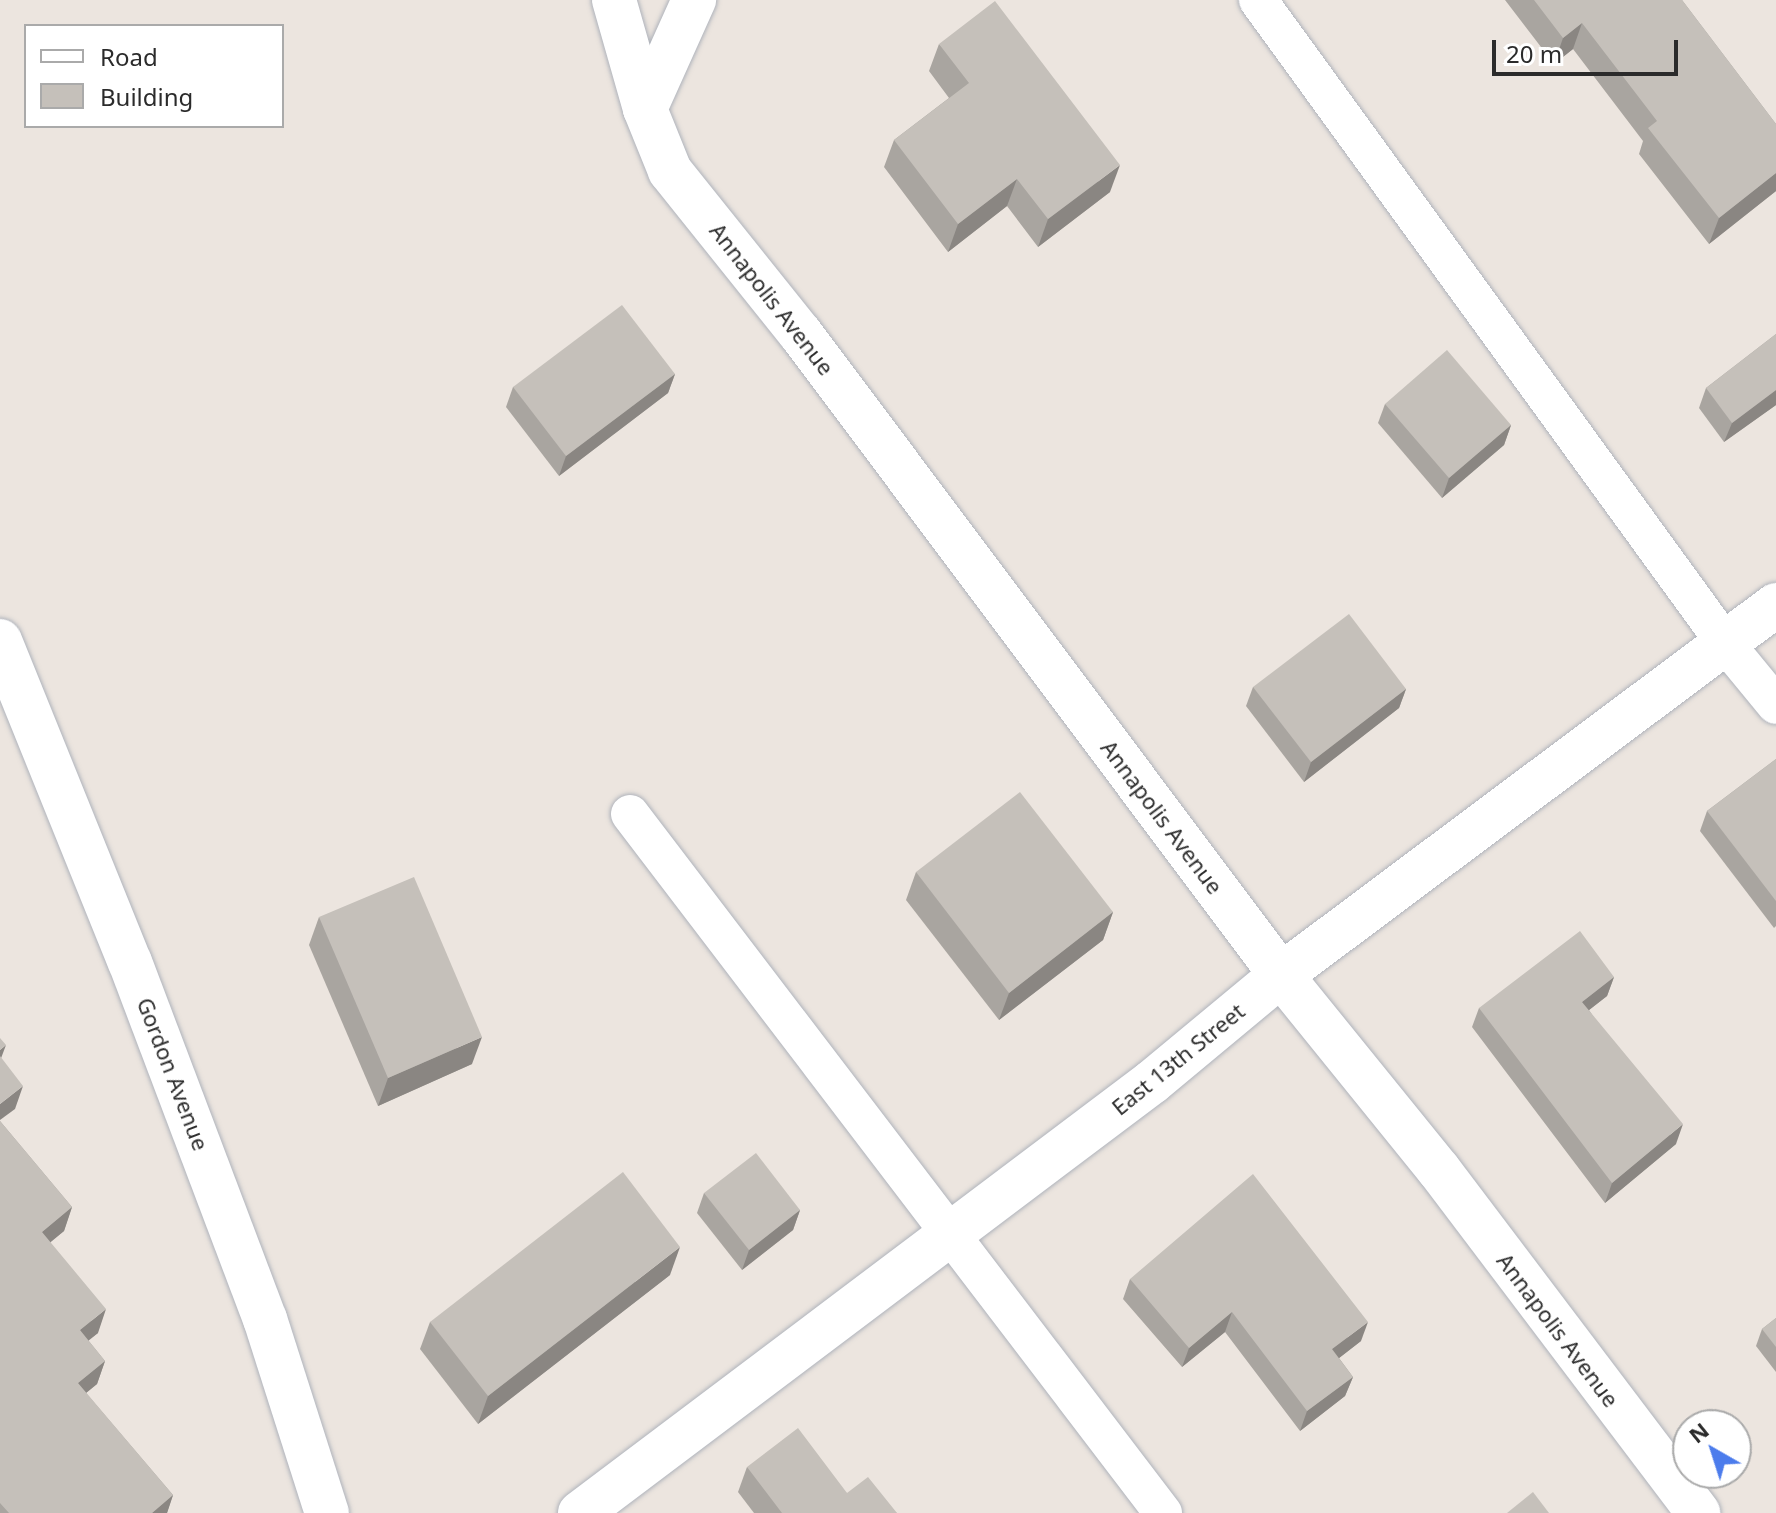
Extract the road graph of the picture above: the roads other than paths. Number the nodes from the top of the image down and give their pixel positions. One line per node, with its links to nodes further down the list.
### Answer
1 (614, 0): 4 (street, Annapolis Avenue)
2 (694, 0): 4 (street)
3 (1258, 0): 7 (lane)
4 (645, 109): 10 (street, Annapolis Avenue)
5 (1776, 605): 7 (street, East 13th Street)
6 (0, 641): 12 (street, Gordon Avenue)
7 (1725, 643): 8 (lane); 10 (street, East 13th Street)
8 (1776, 705)
9 (630, 814): 11 (lane)
10 (1281, 975): 11 (street, East 13th Street); 15 (street, Annapolis Avenue)
11 (950, 1233): 13 (street, East 13th Street); 14 (lane)
12 (327, 1513)
13 (580, 1513)
14 (1163, 1513)
15 (1698, 1513)

